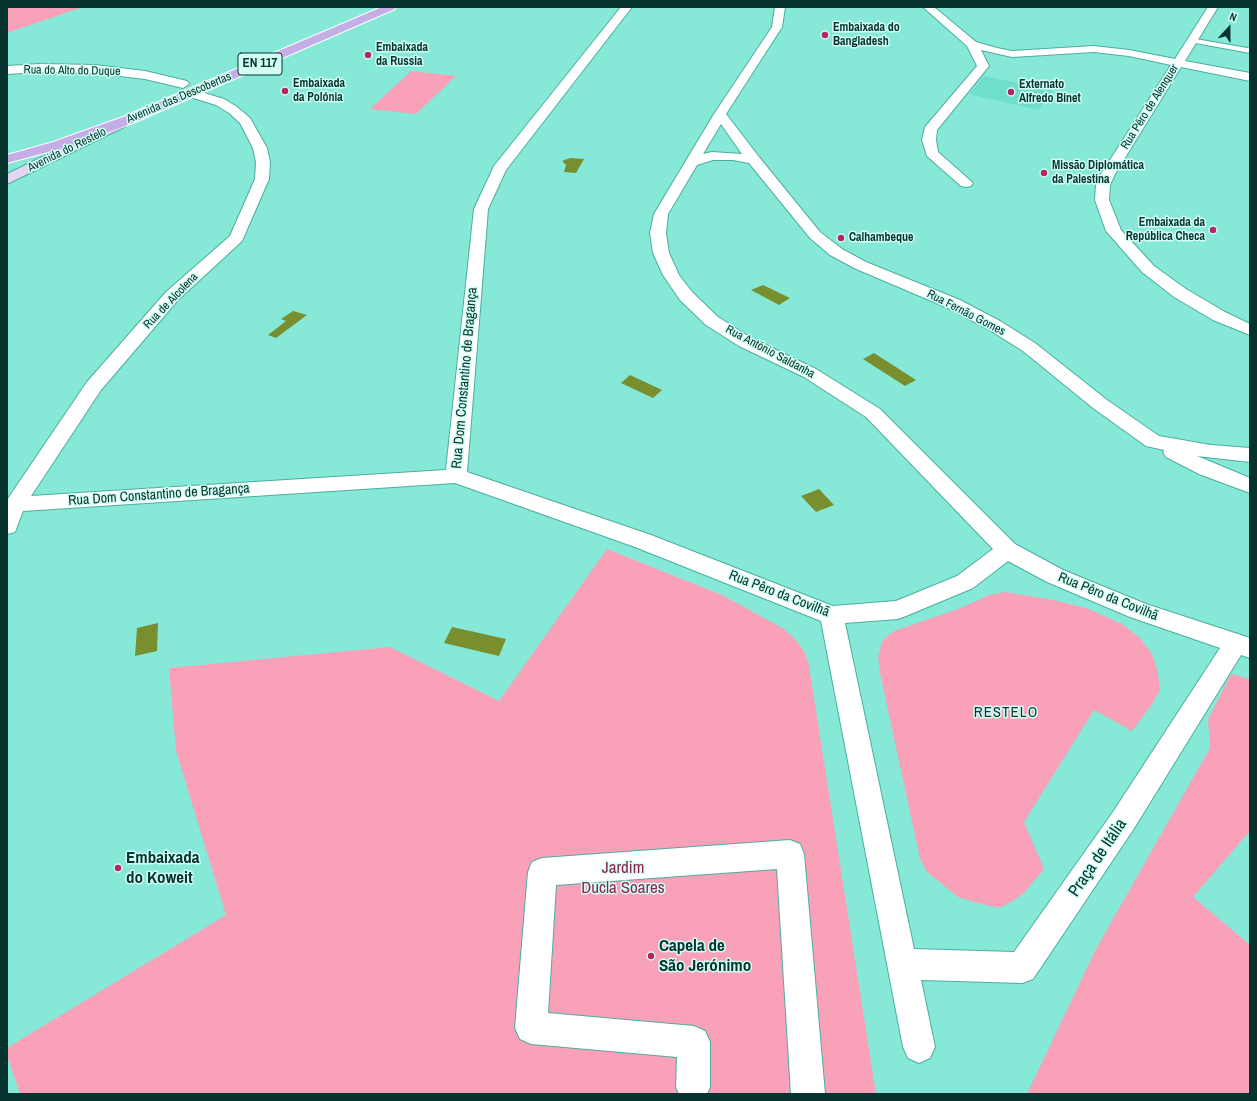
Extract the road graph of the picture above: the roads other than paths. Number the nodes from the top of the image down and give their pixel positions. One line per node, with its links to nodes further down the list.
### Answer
1 (367, 7): 15 (main road, Avenida das Descobertas)
2 (391, 7): 15 (main road, Avenida das Descobertas / EN 117)
3 (627, 7): 27 (street, Rua Dom Constantino de Bragança)
4 (780, 7): 16 (street, Rua António Saldanha)
5 (928, 7): 8 (street)
6 (1213, 7): 7 (street, Rua Pêro de Alenquer)
7 (1193, 40): 9 (lane); 11 (street, Rua Pêro de Alenquer)
8 (972, 44): 10 (street); 12 (street)
9 (1250, 49)
10 (1012, 54): 11 (street); 12 (street)
11 (1178, 62): 14 (street); 24 (street, Rua Pêro de Alenquer)
12 (983, 66): 23 (street)
13 (7, 70): 15 (street, Rua do Alto do Duque)
14 (1250, 77)
15 (187, 89): 17 (main road, Avenida das Descobertas / EN 117); 18 (main road, Avenida das Descobertas); 29 (street, Rua de Alcolena)
16 (720, 114): 20 (street, Rua Fernão Gomes); 21 (street, Rua António Saldanha)
17 (128, 120): 19 (main road, Avenida das Descobertas / EN 117); 22 (street, Avenida do Restelo)
18 (7, 148)
19 (7, 159)
20 (754, 160): 21 (street); 25 (street, Rua Fernão Gomes)
21 (692, 162): 31 (street, Rua António Saldanha)
22 (7, 180)
23 (966, 183)
24 (1250, 330)
25 (1153, 441): 26 (street, Rua Fernão Gomes); 28 (street)
26 (1250, 455)
27 (456, 476): 29 (street, Rua Dom Constantino de Bragança); 32 (street, Rua Pêro da Covilhã)
28 (1250, 486)
29 (15, 504): 30 (street, Rua de Alcolena)
30 (7, 526)
31 (1007, 550): 32 (street, Rua Pêro da Covilhã); 33 (street, Rua Pêro da Covilhã)
32 (832, 615): 34 (street)
33 (1243, 646): 34 (street, Praça de Itália)
34 (902, 964): 35 (street)
35 (919, 1047)
36 (693, 1087): 37 (street)
37 (808, 1094)

